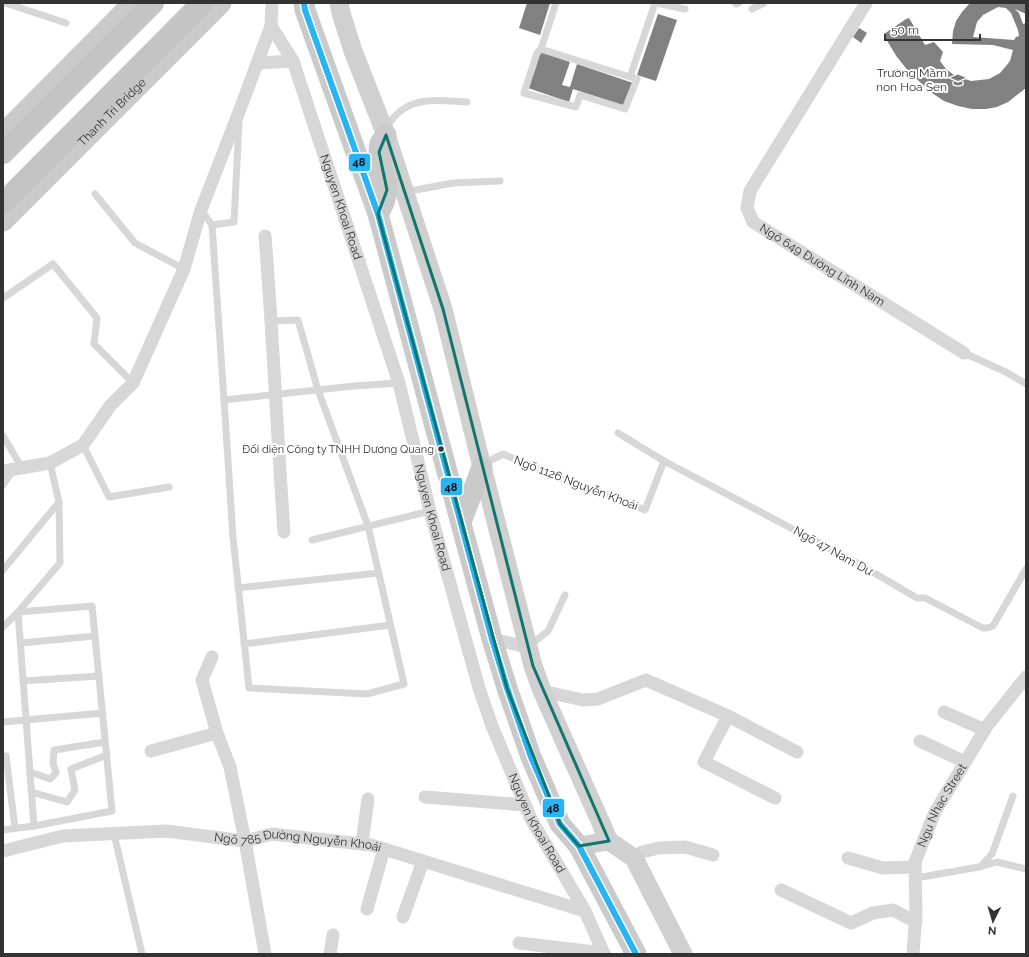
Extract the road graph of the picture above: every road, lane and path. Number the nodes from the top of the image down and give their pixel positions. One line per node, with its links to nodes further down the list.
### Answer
1 (5, 3): 19 (lane)
2 (130, 3): 27 (street)
3 (133, 3): 27 (main road)
4 (152, 3): 29 (highway)
5 (202, 3): 33 (highway, Thanh Tri Bridge)
6 (221, 3): 36 (main road, Thanh Tri Bridge)
7 (272, 3): 20 (street)
8 (304, 3): 35 (main road, Nguyen Khoai Road)
9 (339, 3): 28 (street)
10 (556, 3): 21 (lane)
11 (656, 3): 16 (lane); 24 (lane)
12 (735, 3): 13 (lane)
13 (738, 3)
14 (764, 3): 18 (lane)
15 (866, 3): 42 (street, Ngõ 649 Đường Lĩnh Nam)
16 (676, 5): 17 (lane)
17 (685, 9)
18 (752, 10)
19 (66, 23)
20 (271, 26): 22 (street, Nguyen Khoai Road); 23 (street)
21 (541, 49): 24 (lane); 24 (lane)
22 (293, 61): 23 (street); 43 (street, Nguyen Khoai Road)
23 (257, 63): 26 (street)
24 (630, 77)
25 (467, 102): 28 (lane)
26 (240, 112): 34 (street); 37 (lane)
27 (3, 133)
28 (386, 135): 31 (street); 35 (main road)
29 (3, 153)
30 (500, 182): 31 (lane)
31 (405, 192): 54 (street)
32 (95, 194): 39 (lane)
33 (3, 203)
34 (201, 210): 37 (lane); 39 (street)
35 (378, 214): 60 (main road, Nguyen Khoai Road)
36 (3, 221)
37 (212, 225): 48 (lane)
38 (265, 236): 41 (street)
39 (184, 269): 44 (street)
40 (3, 298): 44 (lane)
41 (271, 321): 46 (lane); 47 (street)
42 (964, 353): 45 (lane)
43 (399, 382): 46 (lane); 59 (street, Nguyen Khoai Road)
44 (133, 383): 51 (street)
45 (1026, 384)
46 (318, 390): 47 (lane); 61 (lane)
47 (275, 395): 48 (lane); 62 (street)
48 (224, 400): 67 (lane)
49 (618, 433): 52 (lane, Ngõ 47 Nam Dư)
50 (3, 436): 55 (lane)
51 (83, 445): 53 (street); 57 (lane)
52 (664, 461): 54 (lane, Ngõ 1126 Nguyễn Khoái); 64 (lane, Ngõ 47 Nam Dư)
53 (50, 463): 55 (street); 58 (lane)
54 (482, 467): 60 (main road); 76 (street)
55 (13, 469): 56 (lane)
56 (3, 484)
57 (169, 487)
58 (60, 502): 65 (lane); 69 (lane)
59 (430, 511): 61 (lane); 102 (street, Nguyen Khoai Road)
60 (461, 522): 73 (main road, Nguyen Khoai Road)
61 (368, 526): 63 (lane); 66 (lane)
62 (284, 532)
63 (312, 540)
64 (1026, 569)
65 (3, 570)
66 (379, 573): 67 (lane); 70 (lane)
67 (238, 588): 75 (lane)
68 (565, 594): 76 (lane)
69 (18, 612): 71 (lane); 72 (lane); 74 (lane)
70 (390, 625): 75 (lane); 75 (lane)
71 (3, 627)
72 (95, 636): 74 (lane); 78 (lane)
73 (492, 639): 76 (street); 110 (main road, Nguyen Khoai Road)
74 (20, 643): 80 (lane)
75 (244, 644)
76 (527, 648): 81 (street)
77 (212, 657): 88 (street)
78 (99, 676): 80 (lane); 83 (lane)
79 (1026, 677): 87 (street, Ngu Nhac Street)
80 (23, 681): 85 (lane)
81 (542, 691): 84 (street); 108 (street)
82 (944, 712): 87 (street)
83 (103, 713): 85 (lane); 90 (lane)
84 (728, 716): 92 (street); 100 (street)
85 (26, 720): 86 (lane); 96 (lane)
86 (3, 722)
87 (985, 730): 95 (street, Ngu Nhac Street)
88 (217, 733): 91 (street); 107 (street)
89 (920, 741): 95 (street)
90 (106, 742): 94 (lane); 96 (lane)
91 (151, 751)
92 (797, 752)
93 (3, 756): 104 (lane)
94 (107, 756): 97 (lane); 103 (lane)
95 (965, 762): 119 (street, Ngu Nhac Street)
96 (30, 772): 97 (lane)
97 (31, 792): 103 (lane)
98 (1013, 796): 117 (lane)
99 (425, 797): 102 (street)
100 (774, 798)
101 (368, 799): 109 (street)
102 (525, 805): 122 (street, Nguyen Khoai Road)
103 (34, 826): 104 (lane)
104 (15, 828): 105 (lane)
105 (3, 830)
106 (114, 834): 107 (street, Ngõ 785 Đường Nguyễn Khoái); 112 (street, Ngõ 785 Đường Nguyễn Khoái); 127 (lane)
107 (245, 841): 109 (street, Ngõ 785 Đường Nguyễn Khoái); 128 (street)
108 (609, 841): 110 (street); 114 (street)
109 (362, 844): 111 (street, Ngõ 785 Đường Nguyễn Khoái)
110 (579, 846): 131 (main road, Nguyen Khoai Road)
111 (384, 849): 116 (street, Ngõ 785 Đường Nguyễn Khoái); 121 (street)
112 (3, 851)
113 (713, 855): 114 (street)
114 (634, 858): 132 (street)
115 (848, 858): 119 (street)
116 (423, 861): 122 (street, Ngõ 785 Đường Nguyễn Khoái); 123 (street)
117 (980, 867): 118 (lane); 119 (lane)
118 (1026, 869)
119 (915, 872): 124 (street, Ngu Nhac Street)
120 (781, 890): 124 (street)
121 (367, 909)
122 (585, 911): 130 (street, Nguyen Khoai Road)
123 (403, 917)
124 (916, 922): 133 (street, Ngu Nhac Street)
125 (333, 935): 129 (street)
126 (519, 944): 130 (street)
127 (142, 954)
128 (265, 954)
129 (330, 954)
130 (604, 954)
131 (636, 954)
132 (683, 954)
133 (913, 954)

